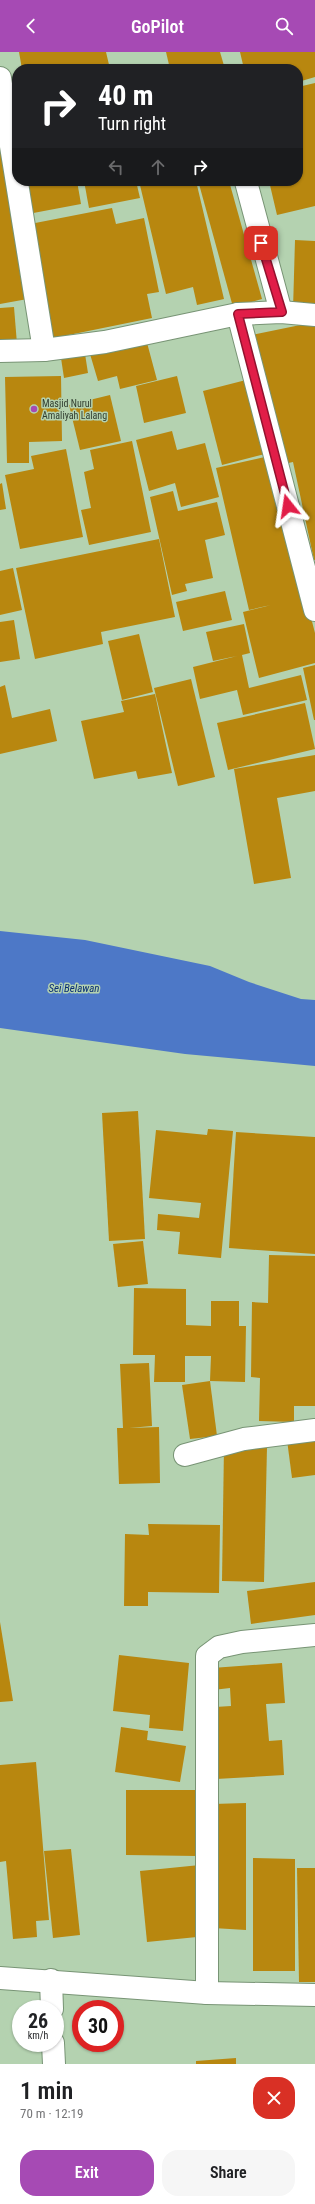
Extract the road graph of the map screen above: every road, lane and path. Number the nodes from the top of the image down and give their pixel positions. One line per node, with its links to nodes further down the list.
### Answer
1 (0, 78): 2 (street)
2 (12, 152)
3 (17, 186): 8 (street)
4 (247, 186): 5 (street)
5 (282, 312): 6 (street); 7 (street)
6 (238, 314): 8 (street); 10 (street)
7 (315, 315)
8 (44, 350): 9 (street)
9 (0, 351)
10 (315, 610)
11 (315, 1430): 12 (street)
12 (184, 1454)
13 (315, 1635): 16 (street)
14 (0, 1978): 15 (street)
15 (51, 1980): 16 (street); 18 (street)
16 (207, 1993): 17 (street)
17 (315, 1995)
18 (52, 2000)
19 (53, 2052): 20 (street)
20 (54, 2064)

